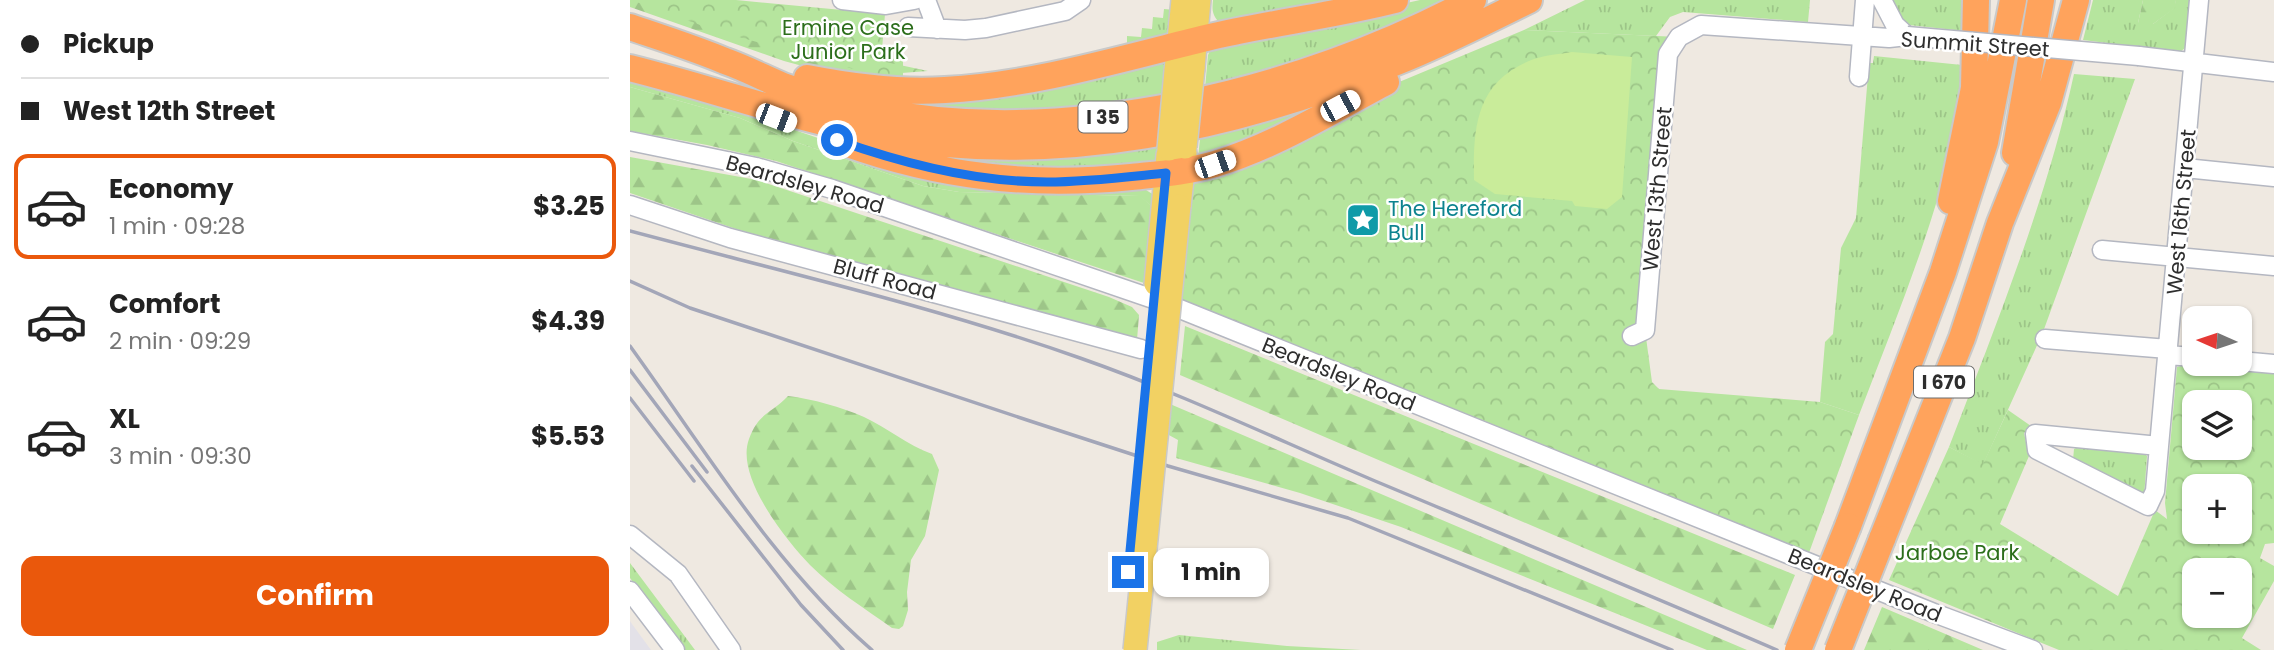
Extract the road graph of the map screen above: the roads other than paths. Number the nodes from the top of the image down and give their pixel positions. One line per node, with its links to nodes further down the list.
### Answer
1 (842, 0): 2 (street)
2 (914, 0)
3 (926, 0): 20 (street)
4 (1081, 0): 20 (street)
5 (1183, 0): 24 (main road)
6 (1199, 0): 24 (main road)
7 (1395, 0): 24 (highway)
8 (1473, 0): 25 (highway, I 35)
9 (1529, 0): 30 (highway, I 35)
10 (1535, 0): 32 (highway)
11 (1865, 0): 21 (street)
12 (1882, 0): 22 (street)
13 (1976, 0): 41 (highway)
14 (2013, 0): 41 (highway, I 670)
15 (2041, 0): 37 (highway, I 670)
16 (2076, 0): 37 (highway)
17 (2199, 0): 26 (street, West 16th Street)
18 (630, 27): 25 (highway, I 35)
19 (908, 27): 20 (street)
20 (937, 29)
21 (1863, 36): 22 (street, Summit Street); 23 (street, Summit Street); 29 (street)
22 (1907, 36): 26 (street, Summit Street, bridge)
23 (1679, 37): 43 (street, West 13th Street)
24 (1188, 43): 25 (highway); 32 (main road, bridge)
25 (724, 60)
26 (2194, 64): 28 (street, Summit Street); 33 (street, West 16th Street)
27 (630, 68): 30 (highway, I 35)
28 (2274, 72)
29 (1859, 77)
30 (679, 82): 32 (highway)
31 (630, 141): 42 (street, Beardsley Road)
32 (1176, 160): 36 (main road)
33 (2185, 168): 34 (street); 39 (street, West 16th Street)
34 (2274, 177)
35 (630, 205): 45 (street, Bluff Road)
36 (1171, 205): 55 (main road); 57 (main road, bridge)
37 (2000, 223): 59 (highway, I 670, bridge)
38 (2102, 250): 39 (street)
39 (2176, 258): 40 (street); 46 (street, West 16th Street)
40 (2274, 266)
41 (1943, 272): 58 (highway, I 670, bridge)
42 (1161, 301): 56 (street); 60 (street, Beardsley Road)
43 (1632, 336)
44 (2045, 339): 46 (street)
45 (1141, 349)
46 (2168, 352): 47 (street); 50 (street, West 16th Street)
47 (2182, 355)
48 (2252, 362): 49 (street)
49 (2274, 364)
50 (2159, 446): 50 (street, West 16th Street)
51 (630, 535): 54 (street)
52 (630, 592): 53 (street)
53 (675, 650)
54 (731, 650)
55 (1120, 650)
56 (1127, 650)
57 (1135, 650)
58 (1798, 650)
59 (1838, 650)
60 (2033, 650)

